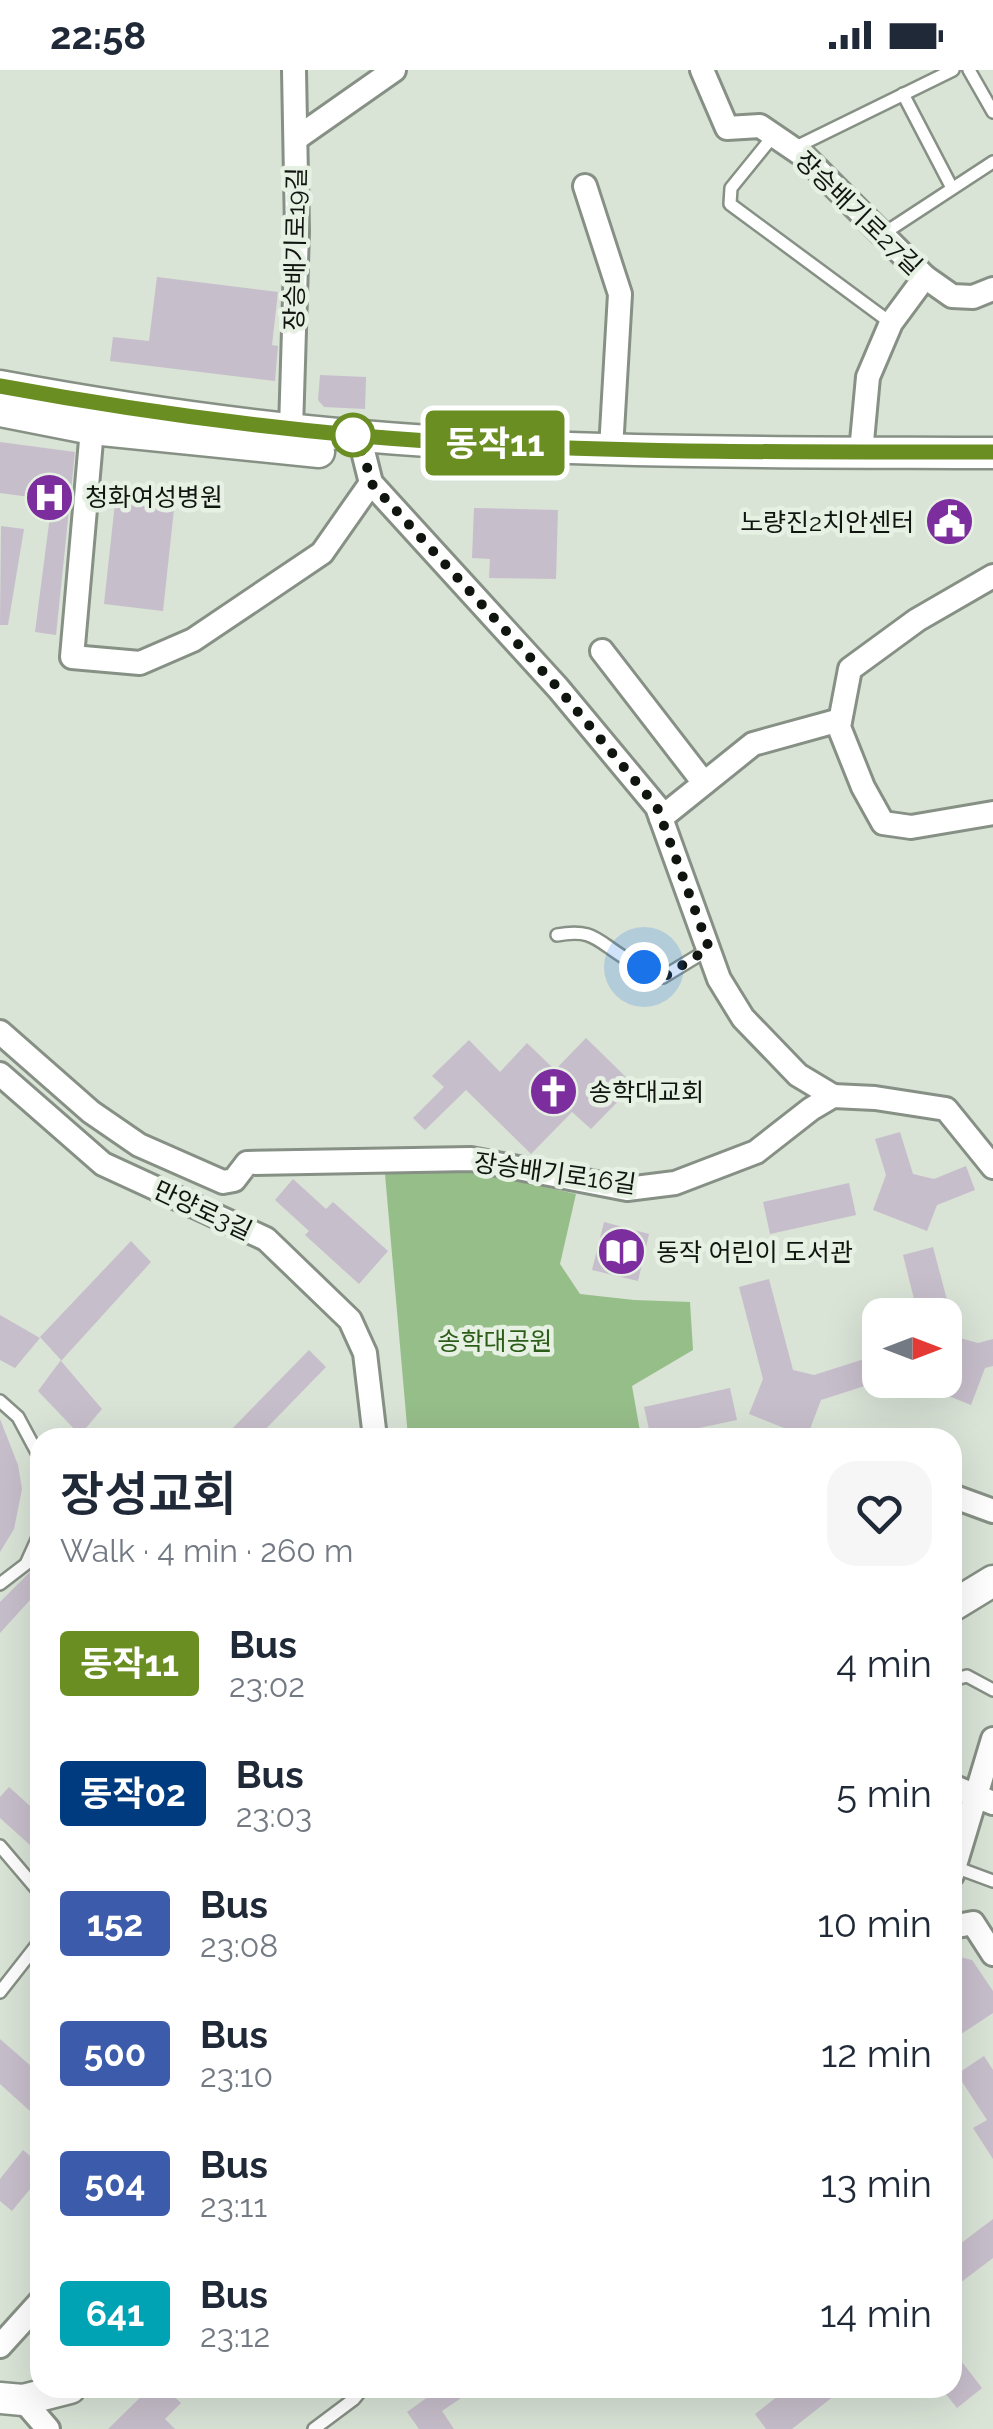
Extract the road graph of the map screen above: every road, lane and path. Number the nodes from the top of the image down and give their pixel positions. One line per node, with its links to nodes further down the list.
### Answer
1 (294, 70): 8 (street, 장승배기로19길)
2 (394, 70): 8 (street)
3 (702, 70): 9 (street, 장승배기로27길)
4 (953, 70): 6 (lane)
5 (969, 70): 7 (lane)
6 (904, 94): 9 (lane); 12 (lane)
7 (993, 112)
8 (297, 138): 19 (street, 장승배기로19길)
9 (784, 141): 13 (street, 장승배기로27길); 16 (lane)
10 (993, 162): 12 (lane)
11 (586, 186): 21 (street)
12 (952, 188): 13 (lane)
13 (884, 234): 14 (street, 장승배기로27길)
14 (925, 278): 15 (street, 장승배기로27길); 16 (street)
15 (993, 289)
16 (891, 322): 22 (street)
17 (0, 386): 19 (street)
18 (0, 411): 20 (street)
19 (291, 428): 21 (street)
20 (92, 429): 24 (street); 24 (street)
21 (610, 448): 22 (street)
22 (860, 452): 23 (street)
23 (993, 452)
24 (368, 469): 25 (street); 31 (street)
25 (993, 474)
26 (993, 576): 28 (street)
27 (602, 651): 29 (street)
28 (840, 720): 29 (street); 30 (street)
29 (704, 783): 31 (street)
30 (993, 814)
31 (661, 818): 33 (street)
32 (557, 935): 33 (lane)
33 (709, 948): 36 (street)
34 (0, 1032): 36 (street, 장승배기로16길)
35 (0, 1074): 39 (street, 만양로3길)
36 (833, 1096): 37 (street)
37 (993, 1167)
38 (0, 1400): 40 (lane)
39 (374, 1428)
40 (30, 1439)
41 (962, 1500): 42 (street)
42 (993, 1511)
43 (30, 1555): 45 (lane)
44 (993, 1581): 46 (street)
45 (0, 1584)
46 (962, 1600)
47 (962, 1677): 48 (lane)
48 (993, 1690)
49 (993, 1739): 50 (street)
50 (985, 1800): 52 (street)
51 (0, 1846): 54 (lane)
52 (962, 1853)
53 (962, 1873): 55 (lane)
54 (30, 1881)
55 (993, 1881)
56 (962, 1926): 58 (street)
57 (30, 1954): 59 (lane)
58 (993, 1954)
59 (0, 1992)
60 (30, 2313): 61 (street)
61 (0, 2346)
62 (355, 2398): 65 (lane)
63 (12, 2399): 64 (street)
64 (48, 2429)
65 (314, 2429)

